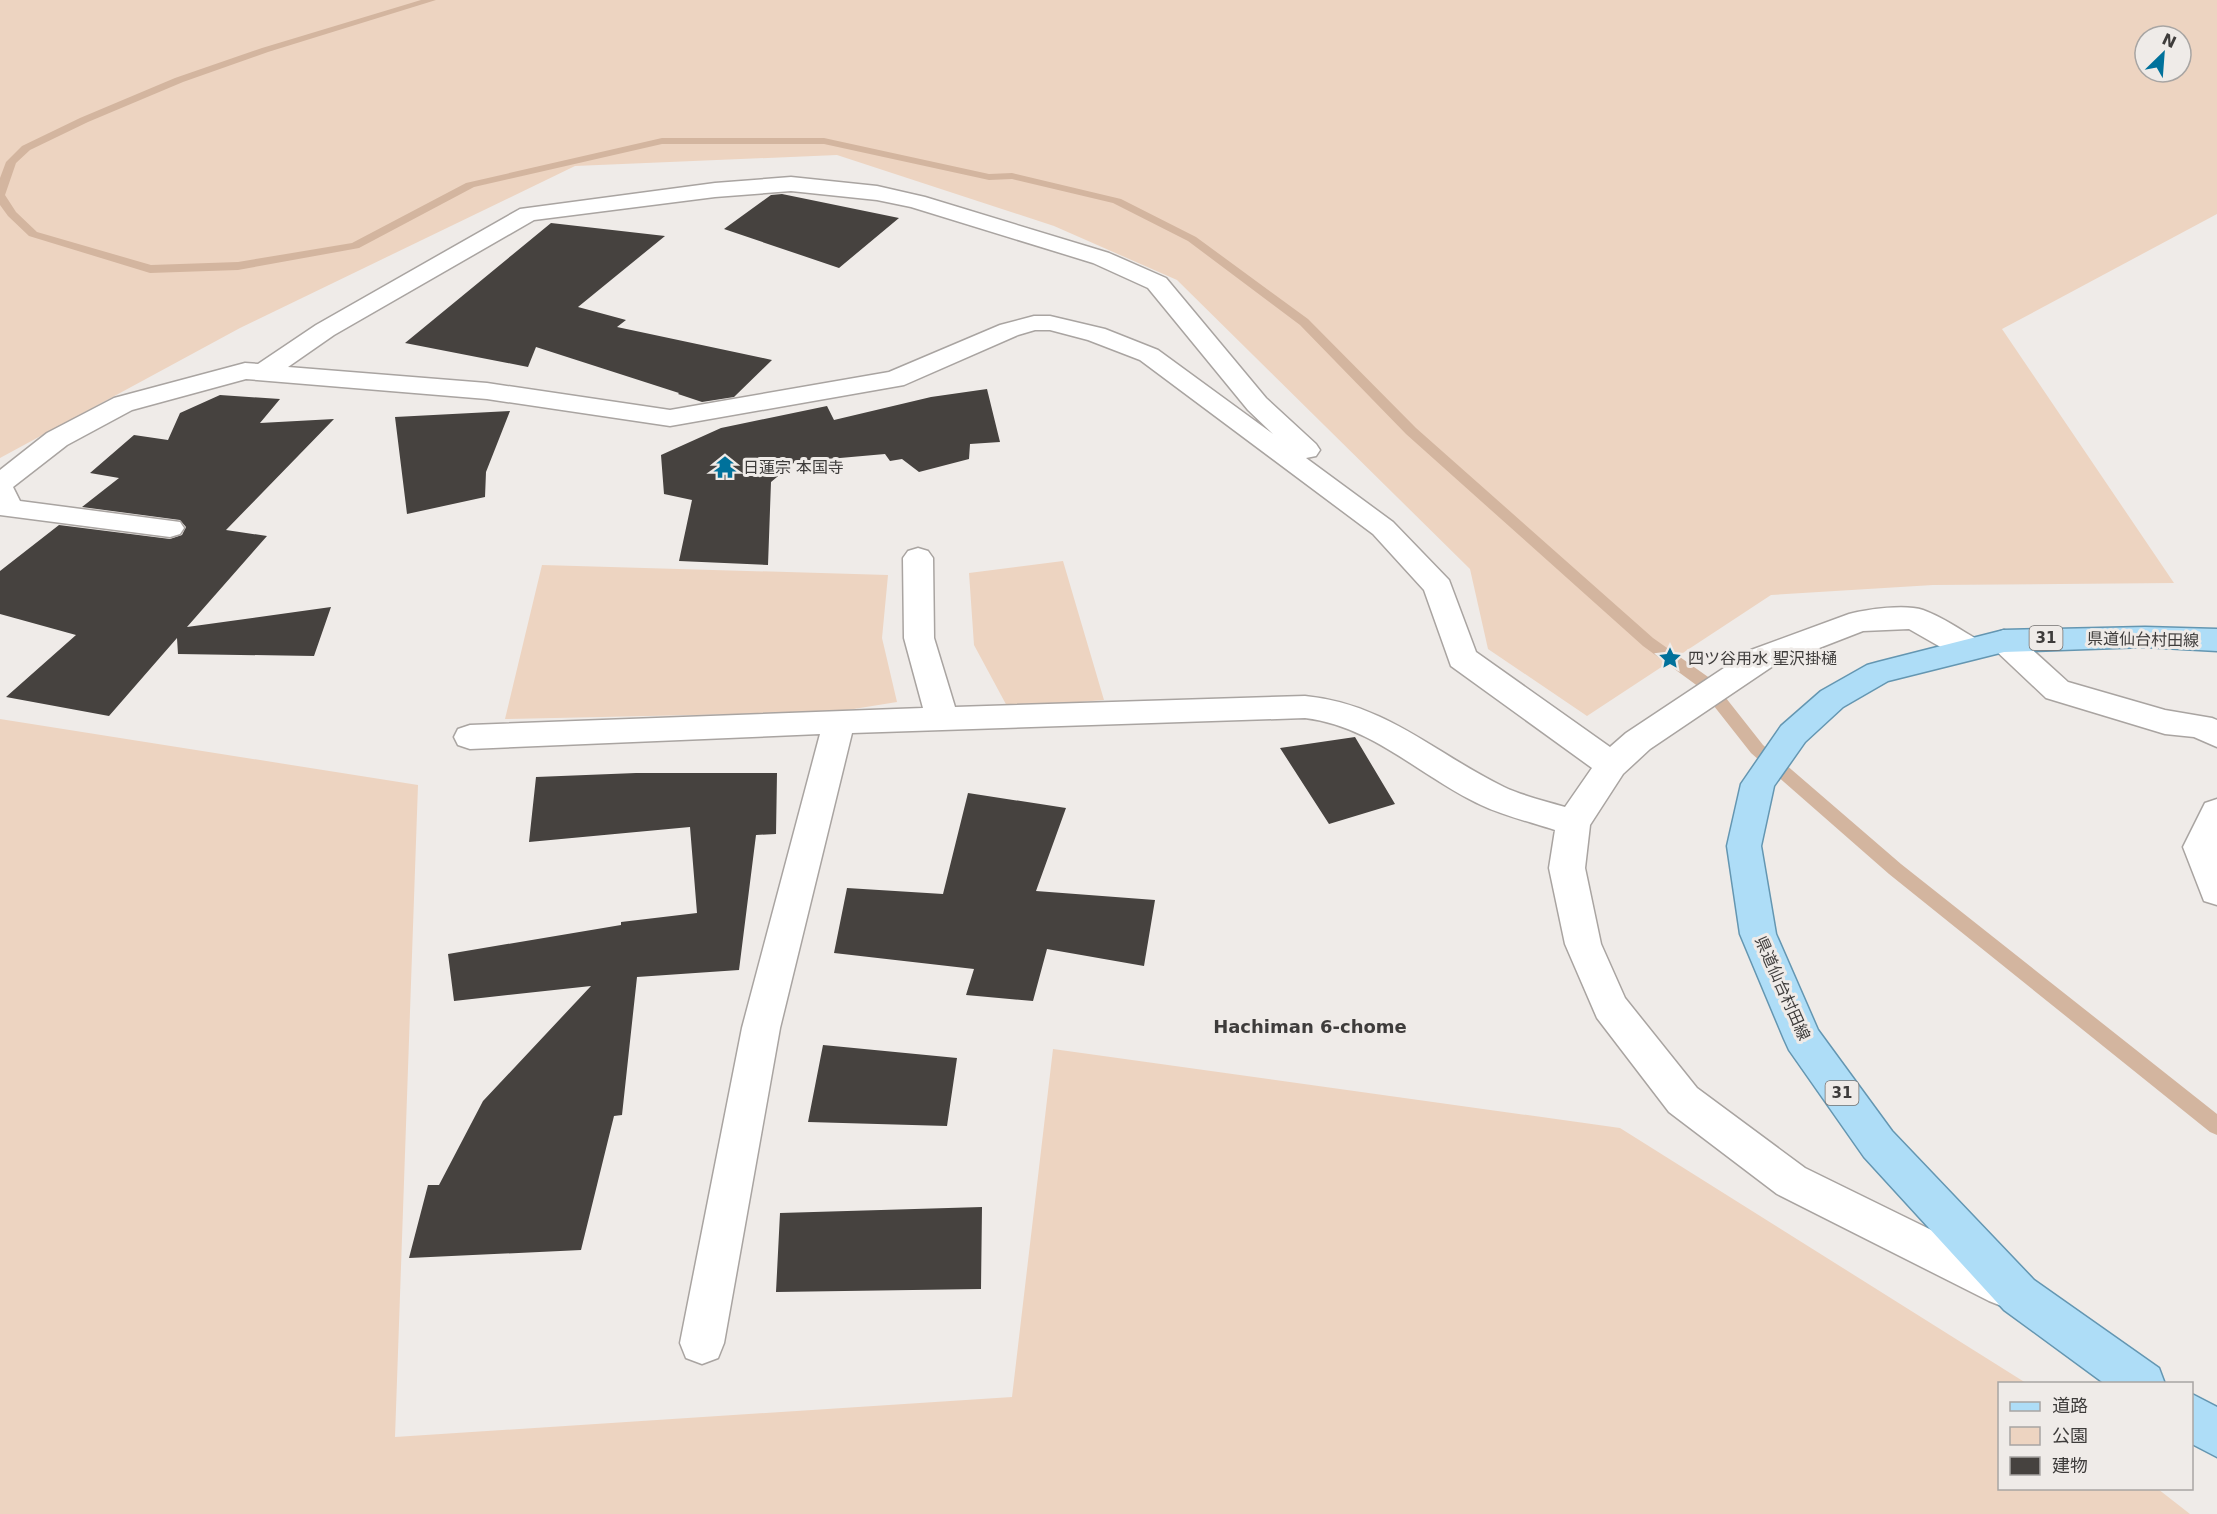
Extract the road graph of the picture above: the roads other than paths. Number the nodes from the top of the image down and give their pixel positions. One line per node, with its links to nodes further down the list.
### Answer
1 (264, 372): 2 (street); 4 (street); 4 (street)
2 (0, 486): 3 (street)
3 (170, 528)
4 (1383, 528): 13 (street)
5 (918, 558): 9 (street)
6 (2217, 640): 7 (main road, 県道仙台村田線 / 31)
7 (2004, 641): 8 (main road, 県道仙台村田線 / 31); 11 (street)
8 (1969, 649): 13 (street); 17 (main road, 県道仙台村田線 / 31)
9 (942, 719): 10 (street); 15 (street)
10 (839, 722): 12 (street); 18 (street)
11 (2217, 735)
12 (470, 737)
13 (1624, 753): 15 (street)
14 (2217, 812): 16 (street)
15 (1573, 823): 17 (street)
16 (2217, 891)
17 (2019, 1294): 19 (main road, 県道仙台村田線 / 31)
18 (702, 1343)
19 (2142, 1382)
20 (2193, 1417): 21 (main road)
21 (2217, 1434)

